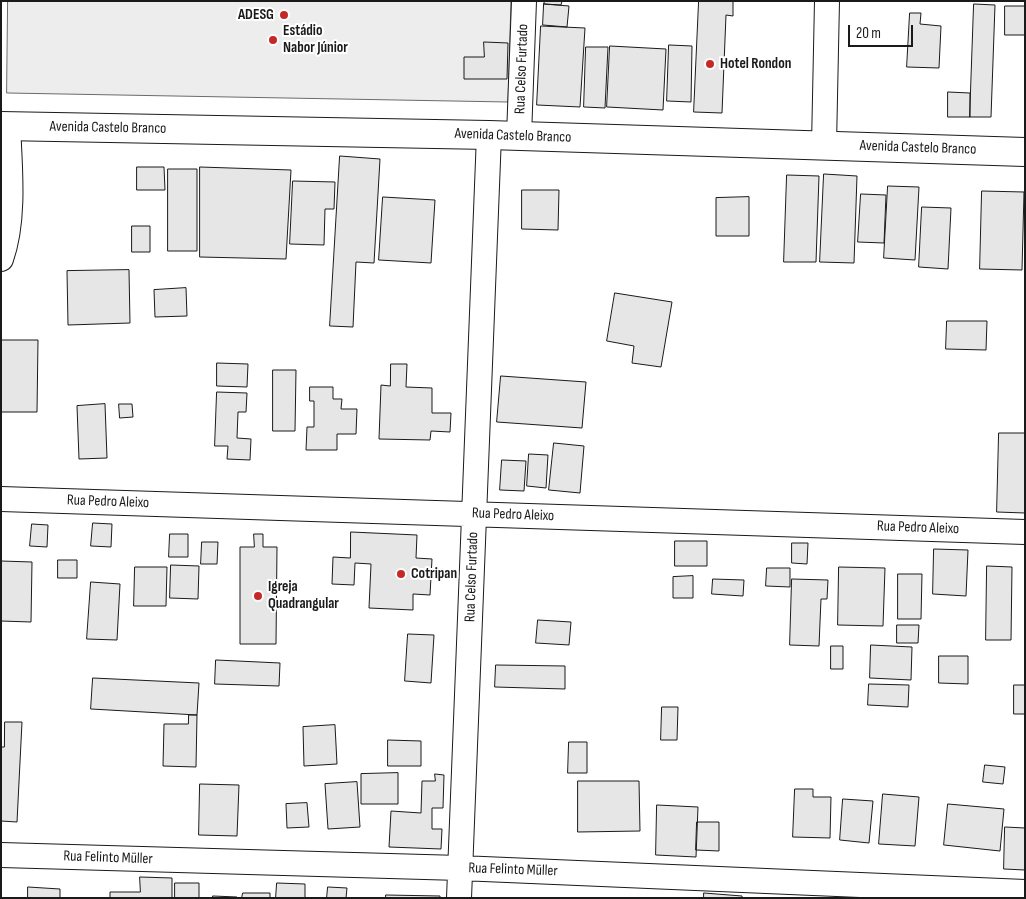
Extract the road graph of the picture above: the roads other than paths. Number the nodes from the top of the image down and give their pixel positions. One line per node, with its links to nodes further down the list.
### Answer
1 (524, 1): 5 (street, Rua Celso Furtado)
2 (827, 1): 6 (street)
3 (5, 126): 4 (highway, Avenida Castelo Branco); 8 (street)
4 (489, 135): 5 (highway, Avenida Castelo Branco); 10 (street, Rua Celso Furtado)
5 (520, 136): 6 (highway, Avenida Castelo Branco)
6 (824, 145): 7 (highway, Avenida Castelo Branco)
7 (1025, 152)
8 (1, 259)
9 (1, 499): 10 (street, Rua Pedro Aleixo)
10 (475, 514): 11 (street, Rua Pedro Aleixo); 13 (street, Rua Celso Furtado)
11 (1025, 532)
12 (1, 855): 13 (street, Rua Felinto Müller)
13 (460, 868): 14 (street, Rua Felinto Müller); 15 (street, Rua Celso Furtado)
14 (1025, 892)
15 (459, 898)

